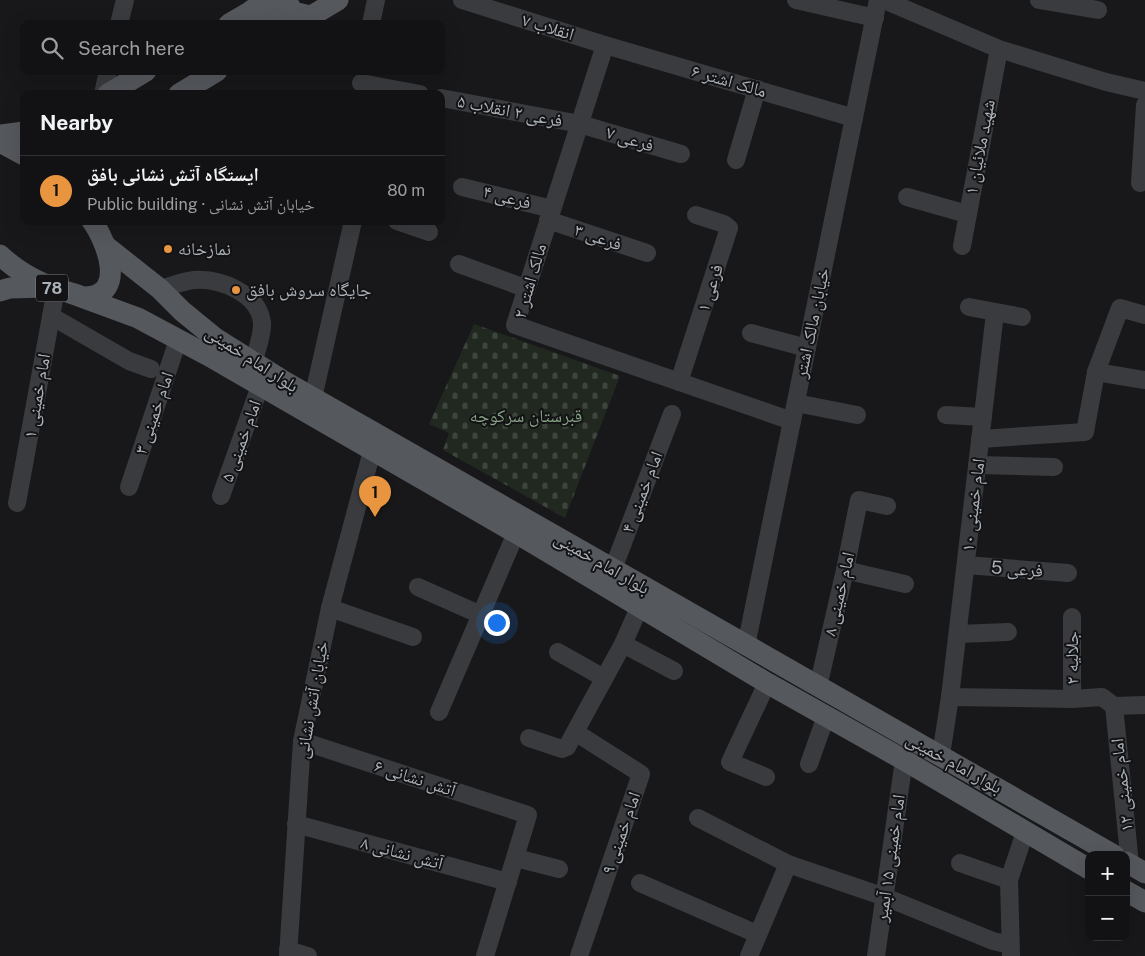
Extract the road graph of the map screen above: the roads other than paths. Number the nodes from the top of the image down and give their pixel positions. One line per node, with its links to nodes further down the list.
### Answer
1 (125, 0): 13 (street)
2 (286, 0): 16 (main road)
3 (338, 0): 16 (main road)
4 (376, 0): 17 (street)
5 (462, 0): 18 (street, انقلاب ۷)
6 (878, 0): 12 (street, خیابان مالک اشتر)
7 (884, 0): 19 (street)
8 (1039, 0): 11 (street)
9 (803, 1): 12 (street)
10 (261, 5): 14 (main road); 15 (main road)
11 (1098, 10)
12 (874, 18): 32 (street, خیابان مالک اشتر)
13 (120, 20)
14 (236, 20)
15 (275, 20)
16 (304, 20)
17 (373, 20)
18 (605, 45): 24 (street, مالک اشتر ۶); 33 (street, مالک اشتر ۲)
19 (999, 49): 29 (street); 43 (street, شهید ملائیان ۱)
20 (107, 75): 25 (street)
21 (139, 75): 26 (main road)
22 (210, 75): 27 (main road)
23 (361, 82): 28 (street)
24 (757, 89): 32 (street, مالک اشتر ۶); 39 (street)
25 (104, 90)
26 (115, 90)
27 (186, 90)
28 (400, 90)
29 (1145, 91)
30 (445, 99): 33 (street, فرعی ۲ انقلاب ۵)
31 (1145, 105): 40 (street)
32 (854, 118): 65 (street, خیابان مالک اشتر)
33 (580, 124): 38 (street, فرعی ۷); 44 (street, مالک اشتر ۲)
34 (20, 132): 35 (main road)
35 (0, 135)
36 (0, 142): 37 (main road)
37 (20, 153)
38 (681, 154)
39 (736, 160)
40 (1140, 183)
41 (462, 187): 44 (street, فرعی ۴)
42 (907, 197): 43 (street)
43 (967, 214): 50 (street, شهید ملائیان ۱)
44 (550, 215): 51 (street, فرعی ۳); 54 (street, مالک اشتر ۲)
45 (696, 215): 70 (street, فرعی ۱)
46 (352, 225): 72 (street)
47 (409, 225): 49 (street)
48 (100, 230): 55 (main road, بلوار امام خمینی); 56 (main road, 78)
49 (429, 232)
50 (962, 246)
51 (647, 253)
52 (0, 255): 56 (main road, 78)
53 (459, 264): 54 (street)
54 (525, 288): 70 (street, مالک اشتر ۲)
55 (160, 289): 66 (main road, بلوار امام خمینی); 66 (street)
56 (58, 290): 57 (main road); 61 (street, امام خمینی ۱); 64 (main road, بلوار امام خمینی)
57 (0, 291)
58 (969, 307): 59 (street)
59 (995, 313): 62 (street); 77 (street, امام خمینی ۱۰)
60 (1145, 315): 68 (street)
61 (51, 316): 67 (street); 86 (street, امام خمینی ۱)
62 (1022, 317)
63 (751, 333): 65 (street)
64 (178, 340): 71 (main road, بلوار امام خمینی); 84 (street, امام خمینی ۳)
65 (807, 348): 73 (street, خیابان مالک اشتر)
66 (254, 360): 72 (main road, بلوار امام خمینی)
67 (150, 369)
68 (1096, 372): 69 (street); 79 (street)
69 (1145, 380)
70 (679, 382): 78 (street, مالک اشتر ۲)
71 (260, 386): 80 (main road, بلوار امام خمینی); 85 (street, امام خمینی ۵)
72 (313, 398): 83 (main road, بلوار امام خمینی)
73 (796, 403): 75 (street); 78 (street, خیابان مالک اشتر)
74 (672, 414): 91 (street, امام خمینی ۴)
75 (857, 415)
76 (946, 415): 77 (street)
77 (983, 417): 79 (street, امام خمینی ۱۰)
78 (792, 421): 104 (street, خیابان مالک اشتر)
79 (980, 439): 81 (street, امام خمینی ۱۰)
80 (372, 450): 83 (main road, بلوار امام خمینی); 96 (street, خیابان آتش نشانی)
81 (977, 466): 82 (street); 90 (street, امام خمینی ۱۰)
82 (1054, 467)
83 (450, 485): 88 (main road, بلوار امام خمینی)
84 (129, 487)
85 (221, 496)
86 (17, 503)
87 (887, 506): 92 (street, امام خمینی ۸)
88 (491, 508): 89 (main road, بلوار امام خمینی); 91 (main road, بلوار امام خمینی)
89 (516, 533): 97 (main road, بلوار امام خمینی); 98 (street)
90 (966, 565): 93 (street, فرعی 5); 101 (street, امام خمینی ۱۰)
91 (613, 569): 104 (main road, بلوار امام خمینی)
92 (845, 570): 94 (street); 109 (street, امام خمینی ۸)
93 (1068, 572)
94 (905, 584)
95 (418, 587): 98 (street)
96 (330, 608): 102 (street); 118 (street, خیابان آتش نشانی)
97 (639, 608): 103 (street); 108 (main road, بلوار امام خمینی)
98 (480, 615): 114 (street)
99 (1072, 617): 111 (street, جلالیه ۲)
100 (1008, 632): 101 (street)
101 (958, 634): 110 (street, امام خمینی ۱۰)
102 (413, 637)
103 (623, 644): 106 (street); 107 (street)
104 (746, 646): 109 (main road, بلوار امام خمینی)
105 (558, 652): 107 (street)
106 (674, 671)
107 (604, 678): 116 (street)
108 (768, 684): 115 (main road, بلوار امام خمینی); 122 (street)
109 (818, 687): 119 (main road, بلوار امام خمینی)
110 (950, 697): 111 (street); 119 (street, امام خمینی ۱۰)
111 (1072, 699): 113 (street)
112 (1145, 705): 113 (street)
113 (1114, 706): 127 (street, امام خمینی ۱۲)
114 (439, 712)
115 (826, 716): 120 (main road, بلوار امام خمینی); 121 (street)
116 (575, 732): 117 (street); 144 (street, امام خمینی ۹)
117 (529, 738)
118 (302, 741): 124 (street, خیابان آتش نشانی); 128 (street, آتش نشانی ۶)
119 (941, 756): 126 (main road, بلوار امام خمینی)
120 (904, 760): 125 (main road, بلوار امام خمینی); 137 (street, امام خمینی ۱۵ آبمیر)
121 (809, 764)
122 (766, 777)
123 (698, 818): 130 (street)
124 (296, 824): 134 (street, آتش نشانی ۸); 141 (street, خیابان آتش نشانی)
125 (1025, 832): 131 (main road, بلوار امام خمینی); 133 (street)
126 (1106, 851)
127 (1128, 851)
128 (516, 858): 132 (street); 134 (street)
129 (960, 863): 133 (street)
130 (788, 864): 137 (street); 139 (street)
131 (1085, 867)
132 (559, 870)
133 (1009, 880): 140 (street)
134 (508, 882): 143 (street)
135 (640, 883): 139 (street)
136 (1130, 893): 138 (main road)
137 (885, 897): 140 (street); 146 (street, امام خمینی ۱۵ آبمیر)
138 (1145, 902)
139 (757, 934): 145 (street)
140 (1011, 951)
141 (288, 953): 142 (street)
142 (308, 956)
143 (485, 956)
144 (580, 956)
145 (749, 956)
146 (876, 956)

